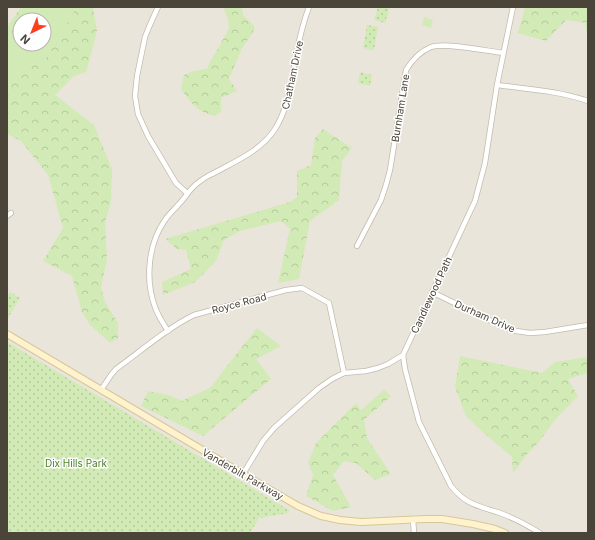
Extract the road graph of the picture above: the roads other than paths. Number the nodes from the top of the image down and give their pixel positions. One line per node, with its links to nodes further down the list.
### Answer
1 (158, 7): 7 (street)
2 (309, 7): 7 (street, Chatham Drive)
3 (513, 7): 4 (street, Candlewood Path)
4 (503, 53): 5 (street, Candlewood Path); 8 (street, Burnham Lane)
5 (497, 85): 6 (street); 9 (street, Candlewood Path)
6 (588, 101)
7 (187, 193): 11 (street, Chatham Drive)
8 (357, 246)
9 (432, 292): 10 (street, Durham Drive); 13 (street, Candlewood Path)
10 (588, 325)
11 (168, 331): 14 (street, Royce Road); 15 (street, Royce Road)
12 (7, 334): 15 (main road, Vanderbilt Parkway)
13 (403, 355): 14 (street); 18 (street)
14 (344, 374): 16 (street)
15 (101, 390): 16 (main road, Vanderbilt Parkway)
16 (243, 474): 17 (main road, Vanderbilt Parkway)
17 (413, 519): 19 (street); 20 (main road, Vanderbilt Parkway)
18 (533, 531): 21 (street)
19 (414, 533)
20 (505, 533)
21 (540, 533)

